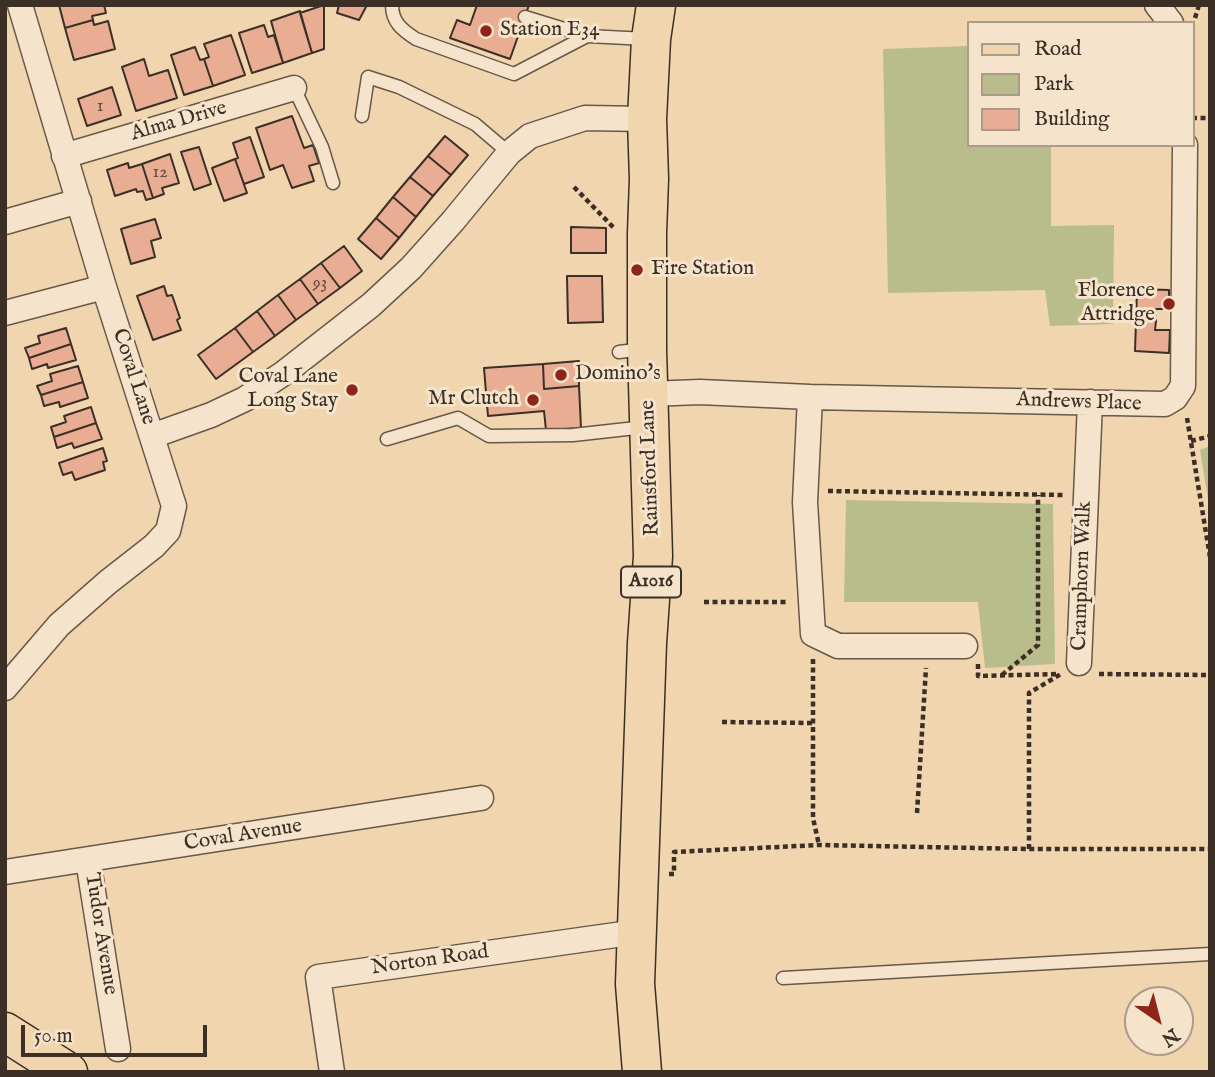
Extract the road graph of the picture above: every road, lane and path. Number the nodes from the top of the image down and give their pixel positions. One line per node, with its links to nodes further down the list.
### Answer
1 (20, 5): 13 (street, Coval Lane)
2 (392, 5): 7 (lane)
3 (1157, 5): 5 (street)
4 (525, 17): 7 (lane)
5 (1169, 21)
6 (653, 22): 7 (lane); 10 (main road, Rainsford Lane / A1016)
7 (587, 36)
8 (294, 88): 13 (street, Alma Drive); 14 (lane)
9 (362, 116): 12 (lane)
10 (647, 119): 12 (street); 24 (main road, Rainsford Lane / A1016)
11 (1185, 147): 21 (street)
12 (509, 153): 25 (street)
13 (64, 156): 16 (street, Coval Lane)
14 (333, 183)
15 (574, 187): 18 (path)
16 (79, 201): 17 (street); 19 (street, Coval Lane)
17 (5, 222)
18 (620, 234)
19 (104, 286): 20 (street); 25 (street, Coval Lane)
20 (5, 313)
21 (1182, 386): 23 (street, Andrews Place); 28 (path)
22 (810, 397): 23 (street, Andrews Place); 24 (street, Andrews Place); 29 (street)
23 (1090, 402): 31 (street, Cramphorn Walk)
24 (649, 411): 27 (lane); 51 (main road, Rainsford Lane / A1016)
25 (152, 436): 41 (street, Coval Lane)
26 (1210, 436): 28 (path)
27 (387, 439)
28 (1191, 441): 32 (path)
29 (805, 491): 30 (path); 33 (street)
30 (1038, 495): 31 (path); 40 (path)
31 (1086, 496): 38 (street, Cramphorn Walk)
32 (1210, 556)
33 (811, 602): 34 (path); 35 (street)
34 (704, 603)
35 (813, 634): 36 (street); 43 (path)
36 (927, 646): 37 (street); 45 (path)
37 (965, 646): 40 (path)
38 (1076, 671): 39 (path); 40 (path); 47 (path, Cramphorn Walk)
39 (1210, 675)
40 (1002, 676)
41 (5, 688)
42 (722, 722): 43 (path)
43 (813, 723): 46 (path)
44 (481, 797): 49 (street, Coval Avenue)
45 (917, 813)
46 (818, 845): 47 (path); 51 (path)
47 (1029, 849): 48 (path)
48 (1210, 849)
49 (88, 860): 50 (street, Coval Avenue); 56 (street, Tudor Avenue)
50 (5, 872)
51 (640, 873): 52 (main road, Rainsford Lane / A1016)
52 (638, 932): 57 (main road, Rainsford Lane / A1016); 59 (street, Norton Road)
53 (1210, 954): 54 (lane)
54 (783, 978)
55 (5, 1032): 58 (main road)
56 (118, 1049)
57 (636, 1071)
58 (68, 1072)
59 (332, 1072)

